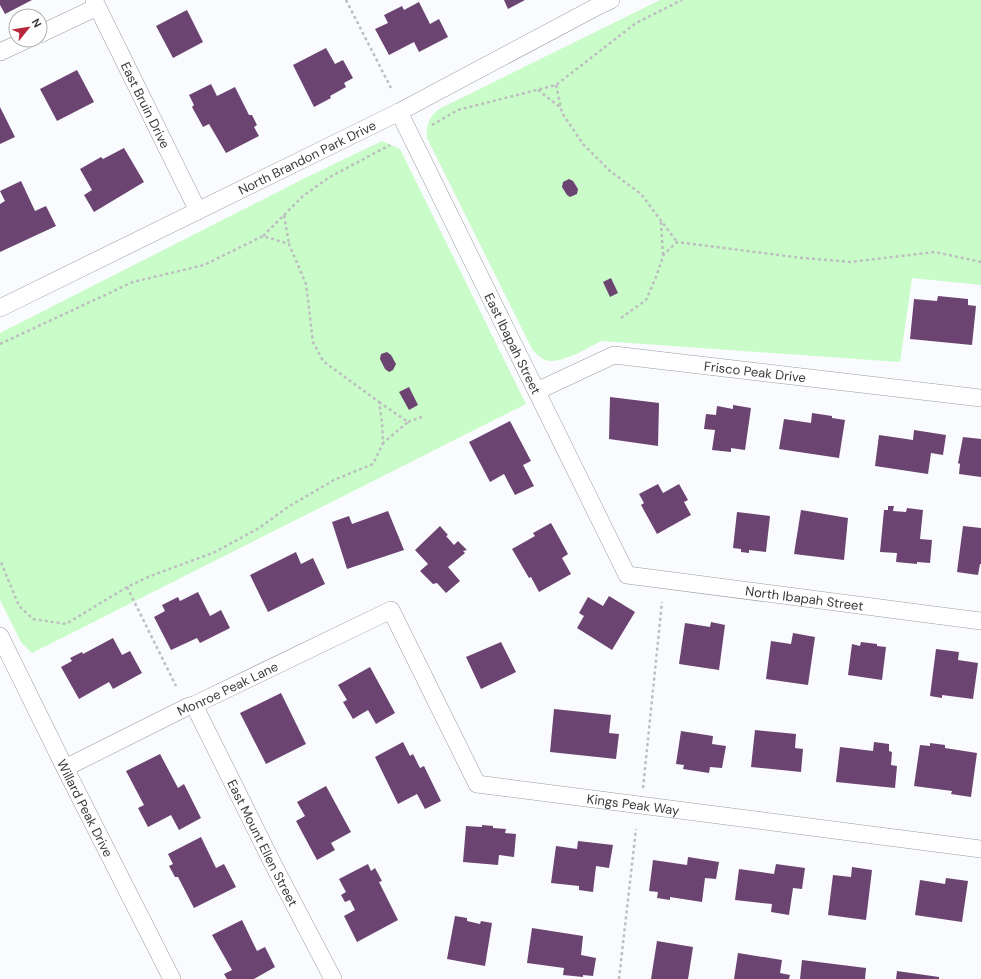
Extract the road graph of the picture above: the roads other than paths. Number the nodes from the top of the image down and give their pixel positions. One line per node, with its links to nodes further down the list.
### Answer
1 (601, 2): 4 (street, North Brandon Park Drive)
2 (96, 4): 3 (street); 5 (street, East Bruin Drive)
3 (48, 30)
4 (399, 112): 5 (street, North Brandon Park Drive); 7 (street, East Ibapah Street)
5 (198, 211): 6 (street, North Brandon Park Drive)
6 (0, 308)
7 (537, 391): 8 (street, Frisco Peak Drive); 9 (street, East Ibapah Street)
8 (981, 398)
9 (627, 575): 11 (street, North Ibapah Street)
10 (391, 610): 13 (street, Monroe Peak Lane); 15 (street, Kings Peak Way)
11 (981, 621)
12 (0, 636): 14 (street, Willard Peak Drive)
13 (194, 705): 14 (street, Monroe Peak Lane); 17 (street, East Mount Ellen Street)
14 (65, 768): 16 (street, Willard Peak Drive)
15 (981, 848)
16 (172, 979)
17 (332, 979)

